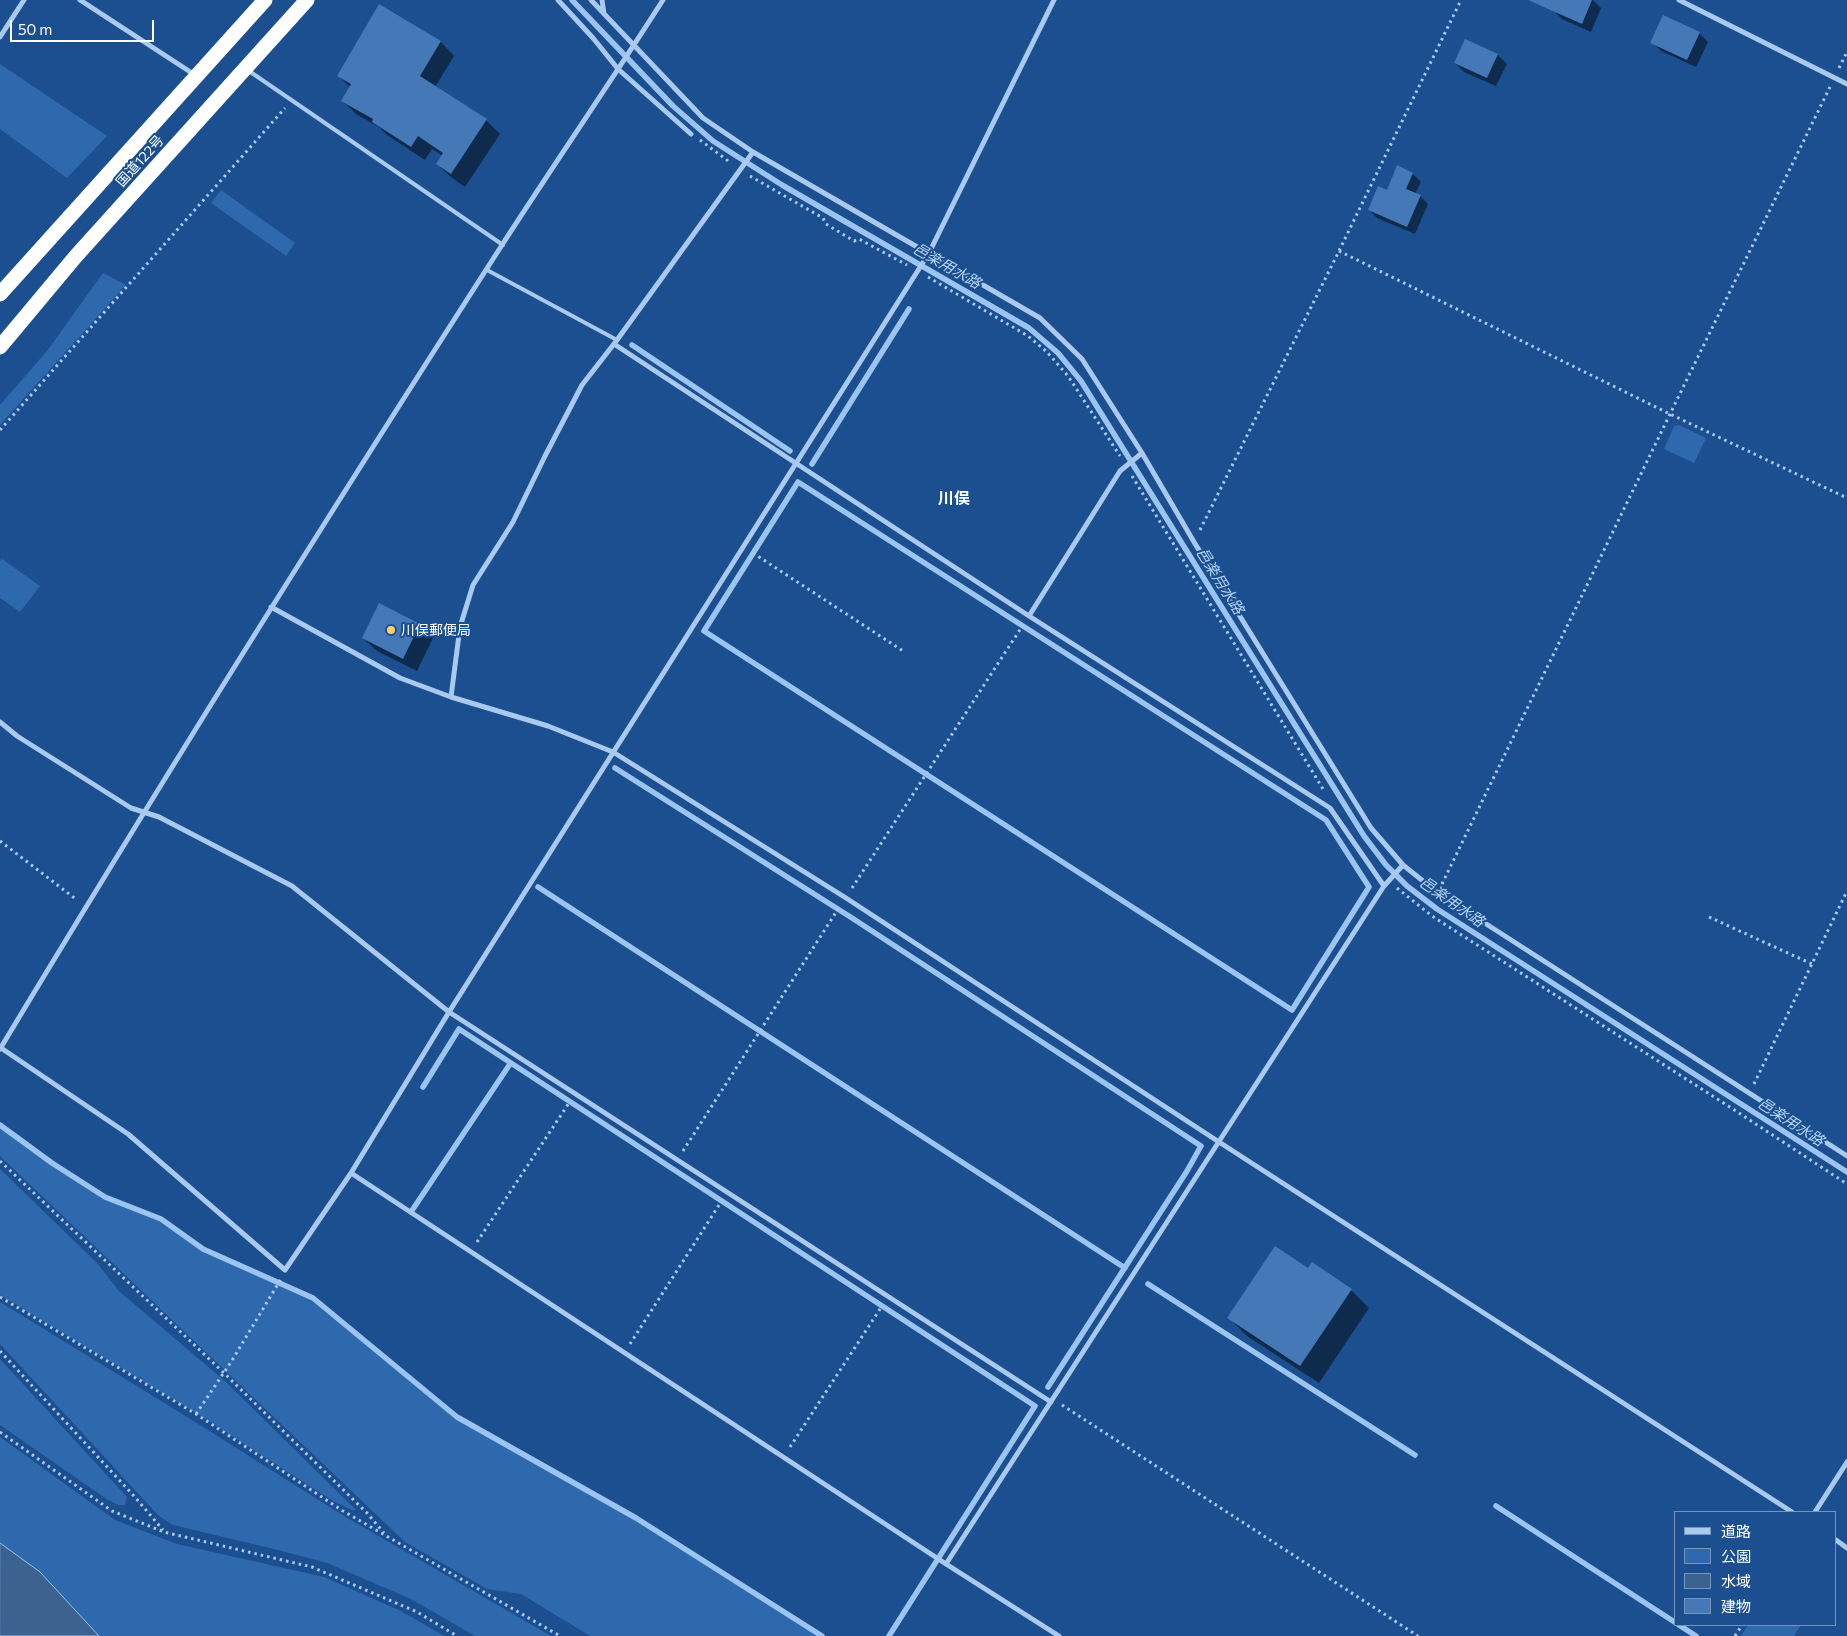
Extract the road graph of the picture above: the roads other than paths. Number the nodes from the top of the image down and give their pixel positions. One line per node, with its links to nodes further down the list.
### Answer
1 (24, 0): 12 (street)
2 (80, 0): 16 (street)
3 (265, 0): 16 (highway, 国道122号)
4 (307, 0): 14 (highway, 国道122号)
5 (558, 0): 15 (street)
6 (591, 0): 11 (street)
7 (602, 0): 11 (street)
8 (663, 0): 13 (street)
9 (1054, 0): 21 (street)
10 (1679, 0): 17 (street)
11 (604, 14): 13 (street)
12 (0, 37)
13 (634, 46): 15 (street); 19 (street)
14 (245, 69): 20 (lane); 25 (highway, 国道122号)
15 (618, 69): 18 (street); 20 (street)
16 (196, 75): 23 (highway, 国道122号)
17 (1847, 84)
18 (691, 134)
19 (752, 152): 21 (street); 24 (street)
20 (503, 245): 22 (street)
21 (929, 253): 26 (street); 27 (street)
22 (487, 270): 24 (lane); 28 (street)
23 (0, 294)
24 (615, 342): 27 (street); 30 (street)
25 (0, 346)
26 (1142, 453): 29 (street); 34 (street)
27 (795, 464): 29 (street); 32 (street)
28 (271, 607): 30 (street); 33 (street)
29 (1029, 616): 35 (street)
30 (451, 697): 32 (street)
31 (0, 722): 33 (street)
32 (613, 752): 36 (street); 38 (street)
33 (144, 812): 36 (street); 37 (street)
34 (1403, 865): 35 (street); 39 (street)
35 (1386, 883): 38 (street)
36 (449, 1012): 40 (street); 41 (street)
37 (0, 1049): 40 (street)
38 (1219, 1142): 41 (street); 43 (street)
39 (1847, 1156)
40 (351, 1173): 45 (street)
41 (1052, 1401): 45 (street)
42 (1847, 1462): 44 (street)
43 (1790, 1511)
44 (1816, 1511)
45 (946, 1564): 46 (street)
46 (1059, 1636)

